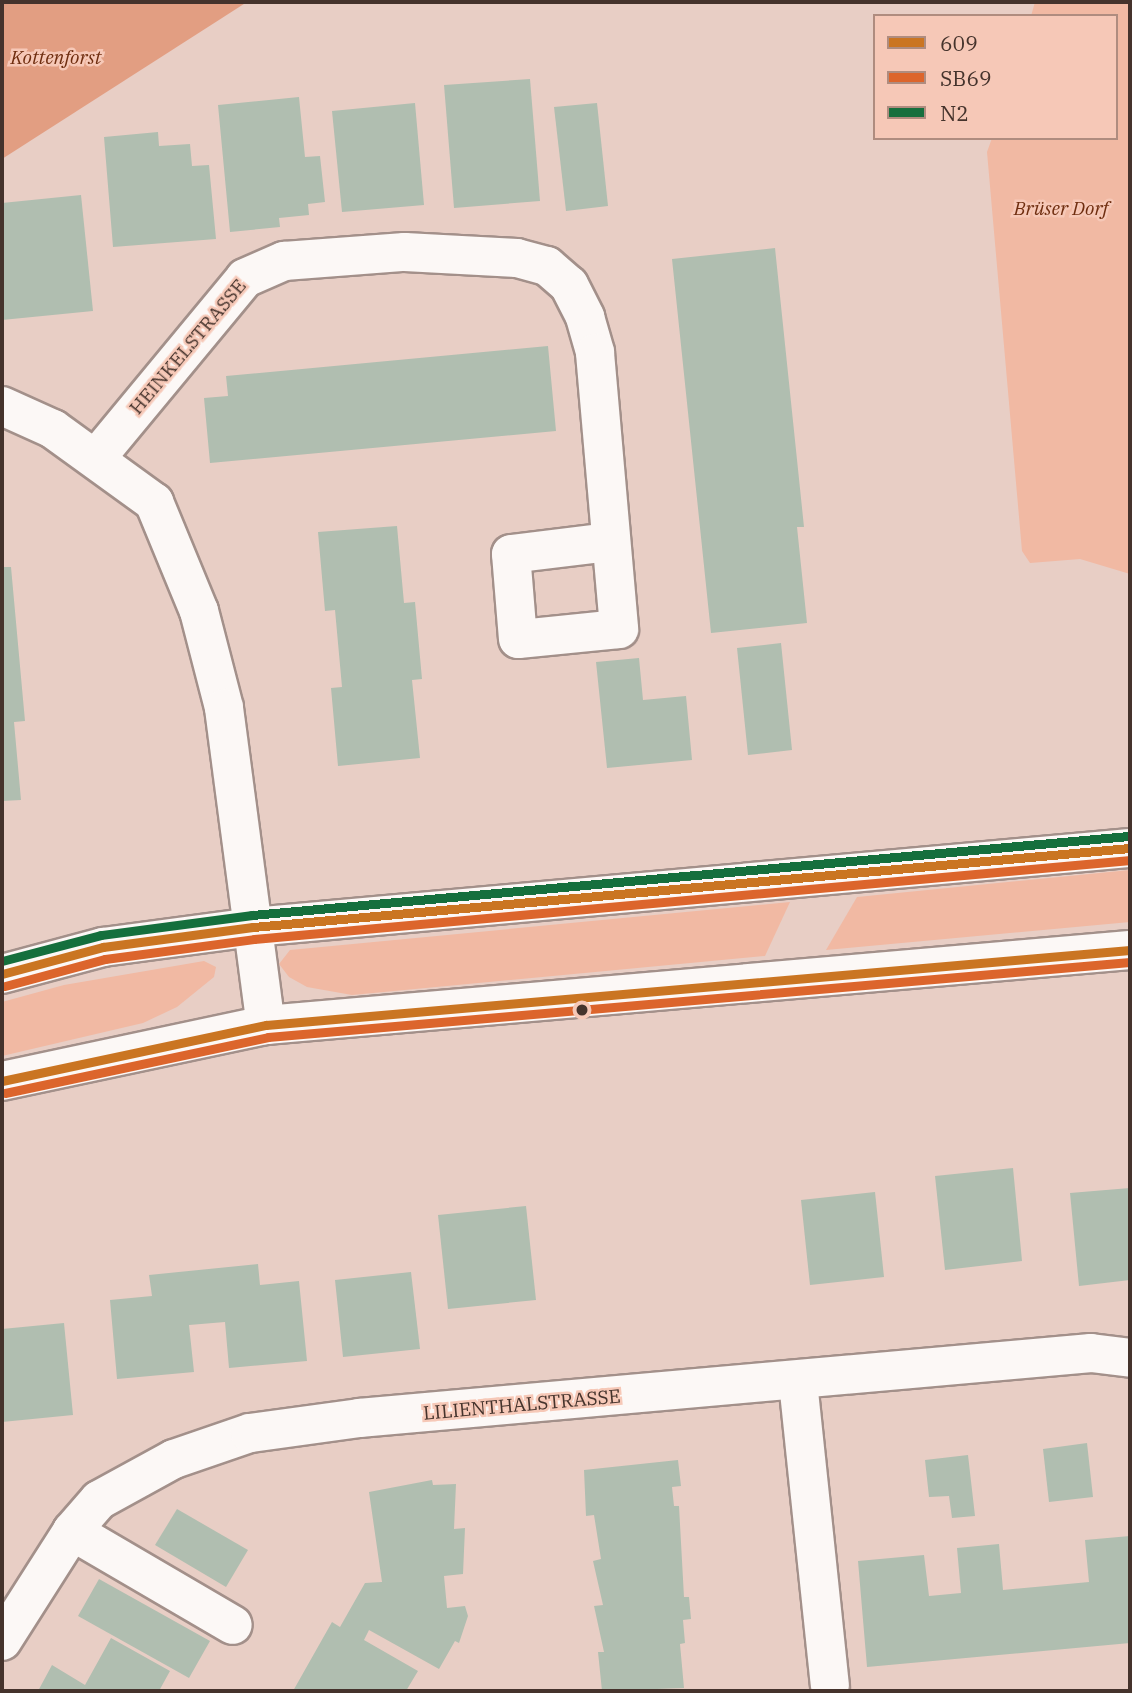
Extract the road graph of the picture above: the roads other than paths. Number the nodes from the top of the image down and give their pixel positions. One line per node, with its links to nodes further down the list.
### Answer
1 (2, 406): 2 (street)
2 (97, 457): 3 (street, HEINKELSTRASSE); 5 (street)
3 (610, 542)
4 (1130, 848): 5 (street)
5 (253, 927): 7 (street); 8 (street)
6 (1130, 950): 8 (street)
7 (2, 974)
8 (266, 1025): 9 (street)
9 (2, 1081)
10 (1130, 1358): 11 (street, LILIENTHALSTRASSE)
11 (798, 1382): 12 (street, LILIENTHALSTRASSE); 15 (street)
12 (72, 1531): 13 (street); 14 (street, LILIENTHALSTRASSE)
13 (233, 1625)
14 (2, 1641)
15 (830, 1685)

